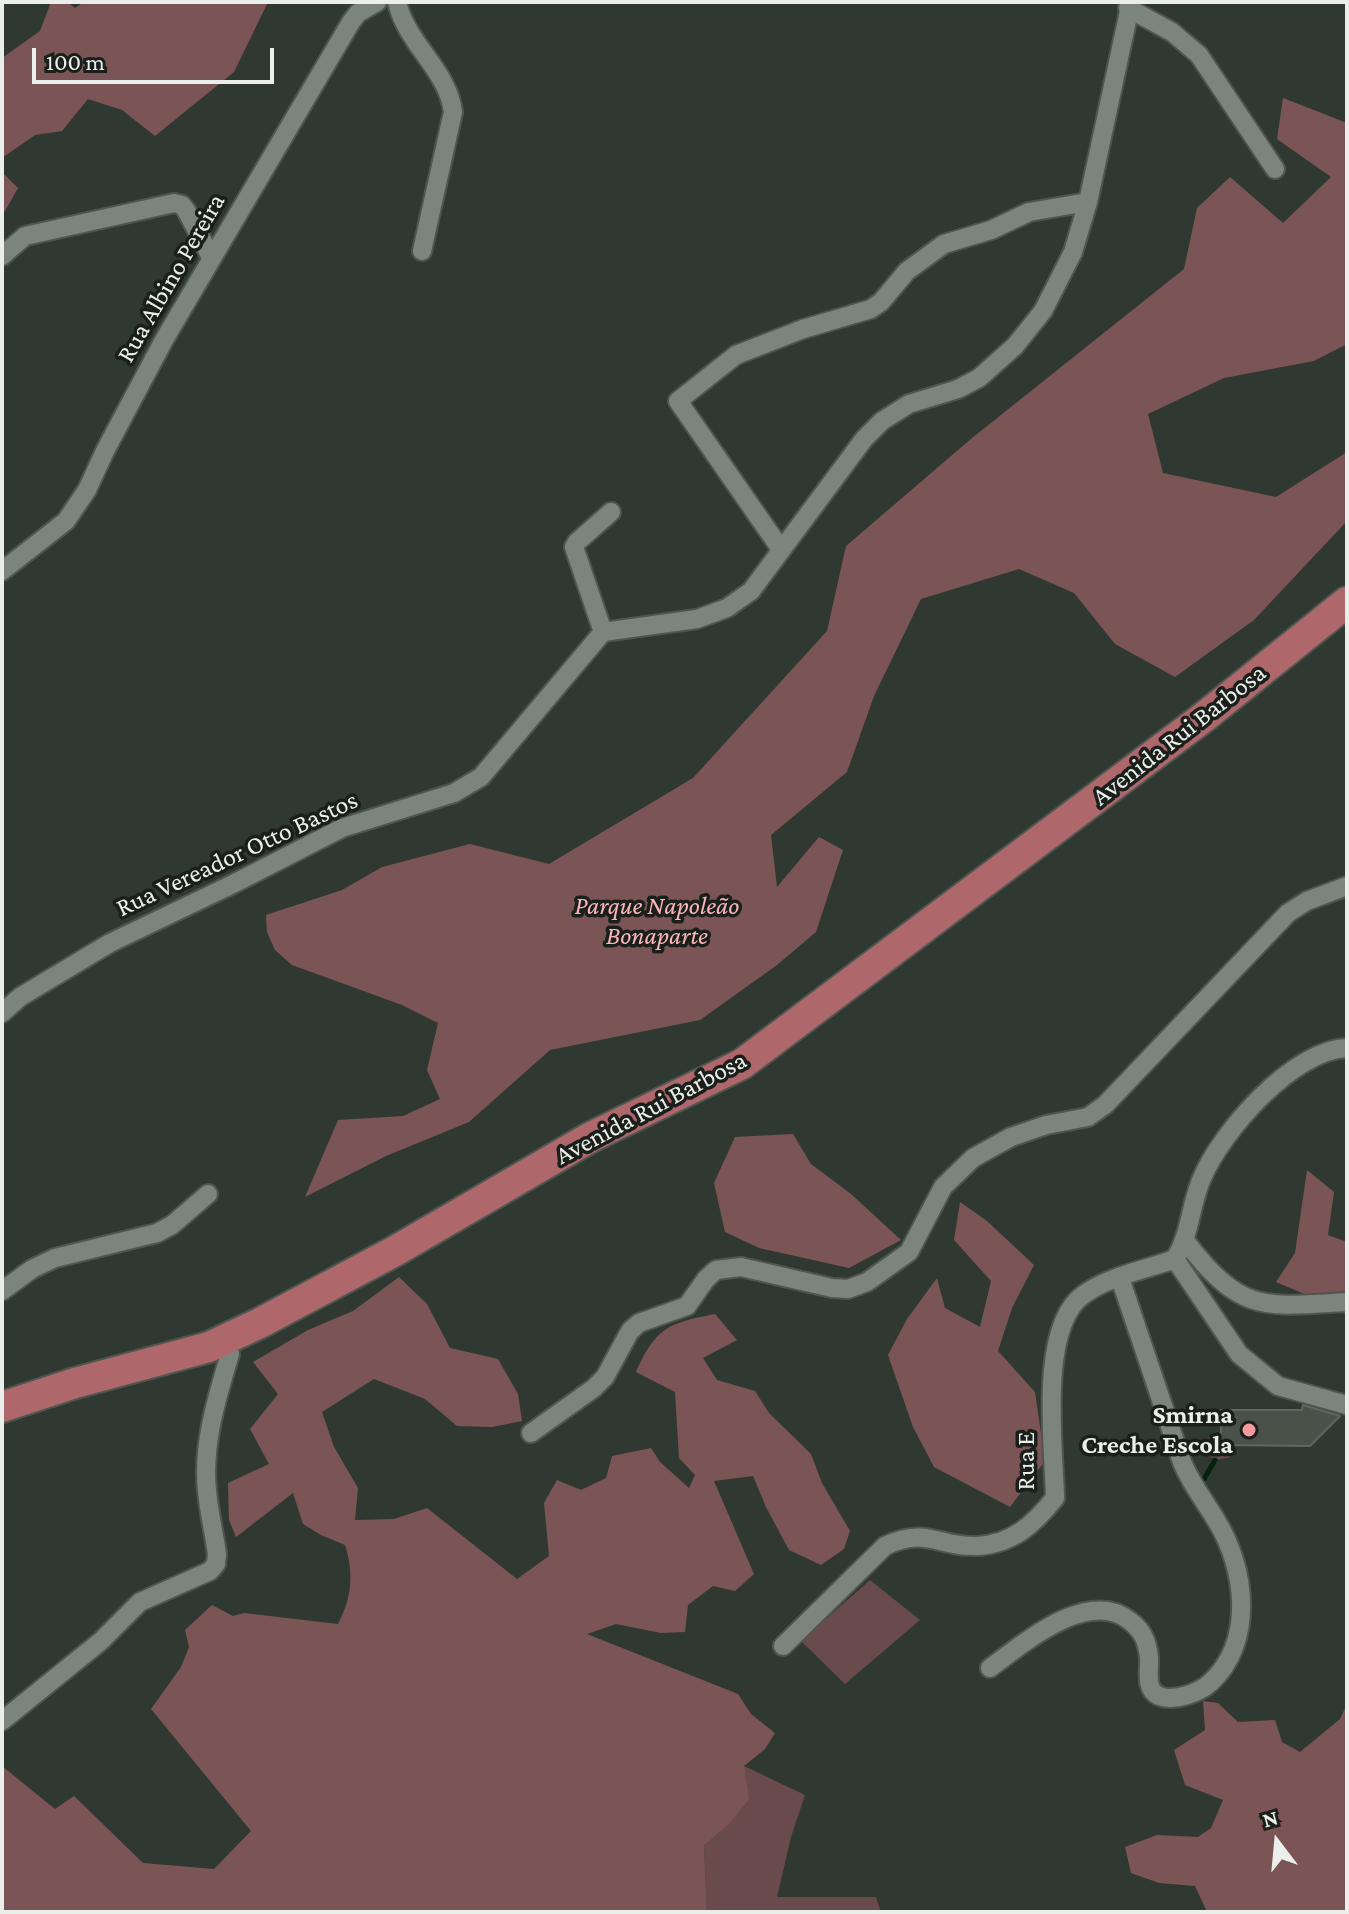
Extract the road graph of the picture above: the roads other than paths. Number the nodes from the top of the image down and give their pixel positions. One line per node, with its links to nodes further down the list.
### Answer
1 (377, 2): 8 (street, Rua Albino Pereira)
2 (397, 2): 6 (street)
3 (1130, 5): 4 (street); 5 (street)
4 (1275, 169)
5 (1088, 202): 10 (street); 10 (street)
6 (422, 251)
7 (2, 256): 8 (street)
8 (211, 257): 11 (street, Rua Albino Pereira)
9 (611, 512): 14 (street)
10 (780, 548): 14 (street)
11 (2, 571)
12 (1347, 602): 26 (main road, Avenida Rui Barbosa)
13 (1347, 623): 24 (main road, Avenida Rui Barbosa)
14 (603, 632): 16 (street, Rua Vereador Otto Bastos)
15 (1347, 886): 28 (street)
16 (2, 1013)
17 (1347, 1048): 19 (street)
18 (208, 1194): 22 (street)
19 (1186, 1242): 20 (street); 23 (street)
20 (1175, 1259): 21 (street, Rua E); 25 (street)
21 (1120, 1278): 29 (street, Rua E); 30 (street)
22 (2, 1291)
23 (1347, 1302)
24 (230, 1354): 27 (main road, Avenida Rui Barbosa); 31 (street)
25 (1347, 1405)
26 (2, 1407)
27 (2, 1422)
28 (531, 1433)
29 (783, 1646)
30 (990, 1668)
31 (2, 1721)

